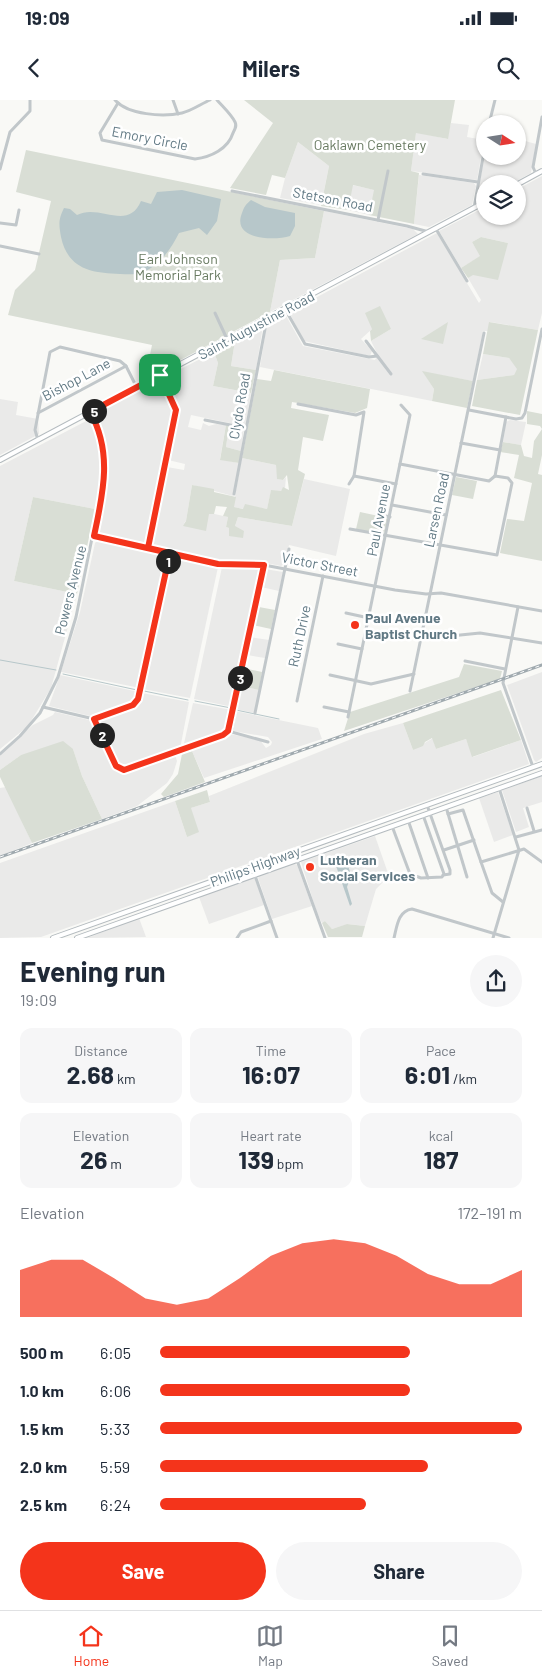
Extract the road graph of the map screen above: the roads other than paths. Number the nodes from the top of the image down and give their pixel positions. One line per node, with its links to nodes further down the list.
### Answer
1 (30, 100): 11 (street)
2 (173, 100): 7 (street)
3 (210, 100): 7 (street)
4 (217, 100): 6 (street, Emory Circle)
5 (494, 100): 8 (street)
6 (116, 102): 7 (street)
7 (178, 114)
8 (491, 115)
9 (542, 118): 16 (street)
10 (0, 145): 11 (street)
11 (5, 146): 12 (street)
12 (0, 169)
13 (388, 171): 23 (street)
14 (542, 171): 16 (main road)
15 (423, 174): 18 (street)
16 (536, 174): 17 (main road)
17 (526, 180)
18 (476, 182)
19 (232, 191): 23 (street, Stetson Road)
20 (476, 195): 21 (street)
21 (474, 208): 25 (main road, Saint Augustine Road)
22 (19, 210): 24 (street)
23 (378, 220): 26 (street, Stetson Road)
24 (0, 223)
25 (436, 228): 26 (main road, Saint Augustine Road); 29 (street)
26 (429, 232): 30 (main road, Saint Augustine Road)
27 (0, 246): 28 (street)
28 (40, 254)
29 (467, 281)
30 (285, 310): 32 (main road, Saint Augustine Road); 37 (street)
31 (215, 313): 35 (street)
32 (263, 321): 35 (main road, Saint Augustine Road); 49 (street, Clydo Road)
33 (542, 329): 47 (street)
34 (484, 333): 44 (street, Larsen Road)
35 (227, 340): 40 (main road, Saint Augustine Road)
36 (366, 341): 37 (street)
37 (376, 356): 39 (street)
38 (126, 366): 41 (street); 45 (street, Bishop Lane); 45 (street)
39 (390, 374)
40 (160, 375): 41 (main road, Saint Augustine Road); 69 (street)
41 (136, 388): 46 (main road, Saint Augustine Road)
42 (298, 404): 56 (street)
43 (401, 405): 54 (street, Paul Avenue)
44 (469, 410): 47 (street); 51 (street, Larsen Road)
45 (38, 412): 50 (street)
46 (90, 412): 50 (main road, Saint Augustine Road); 66 (street, Powers Avenue)
47 (506, 417): 52 (street)
48 (205, 420): 49 (street)
49 (246, 428): 60 (street, Clydo Road)
50 (38, 440): 53 (main road, Saint Augustine Road)
51 (461, 443): 52 (street); 55 (street, Larsen Road)
52 (500, 450): 57 (street)
53 (0, 460)
54 (400, 464): 55 (street); 59 (street, Paul Avenue)
55 (454, 475): 57 (street); 63 (street, Larsen Road)
56 (354, 476): 58 (street); 59 (street)
57 (495, 476): 68 (street)
58 (349, 484)
59 (396, 484): 61 (street, Paul Avenue)
60 (234, 494)
61 (392, 505): 63 (street); 64 (street, Paul Avenue)
62 (377, 514): 64 (street)
63 (446, 514): 68 (street, Larsen Road)
64 (390, 517): 67 (street, Paul Avenue)
65 (350, 530): 67 (street)
66 (94, 536): 69 (street, Victor Street); 93 (street, Powers Avenue)
67 (386, 536): 68 (street); 75 (street, Paul Avenue)
68 (440, 546): 76 (street, Larsen Road)
69 (148, 548): 71 (street, Victor Street)
70 (289, 549): 73 (street)
71 (170, 553): 72 (street, Victor Street); 98 (street)
72 (264, 565): 73 (street, Victor Street); 99 (street)
73 (285, 569): 74 (street, Victor Street); 96 (street)
74 (323, 576): 75 (street, Victor Street); 92 (street, Ruth Drive)
75 (376, 587): 76 (street, Victor Street); 80 (street, Paul Avenue)
76 (430, 593): 77 (street, Victor Street); 82 (street, Larsen Road)
77 (518, 607): 78 (street, Victor Street); 81 (street)
78 (542, 611)
79 (346, 613): 80 (street)
80 (369, 618): 85 (street, Paul Avenue)
81 (511, 638): 82 (street); 84 (street); 87 (street)
82 (421, 639): 88 (street, Larsen Road)
83 (338, 644): 85 (street)
84 (542, 644)
85 (362, 649): 90 (street, Paul Avenue)
86 (465, 661): 87 (street)
87 (505, 669): 103 (street)
88 (414, 674): 90 (street); 91 (street, Larsen Road)
89 (330, 675): 90 (street)
90 (356, 681): 95 (street, Paul Avenue)
91 (410, 691)
92 (297, 701)
93 (43, 707): 98 (street); 101 (street, Powers Avenue)
94 (324, 707): 95 (street)
95 (349, 712): 97 (street, Paul Avenue)
96 (255, 713)
97 (348, 717)
98 (94, 719): 99 (street)
99 (228, 731): 100 (street)
100 (268, 742)
101 (0, 754)
102 (542, 764): 103 (main road, Philips Highway)
103 (533, 767): 105 (main road, Philips Highway); 106 (main road)
104 (542, 772): 106 (main road, Philips Highway)
105 (512, 774): 107 (main road); 108 (main road, Philips Highway)
106 (520, 780): 107 (main road, Philips Highway)
107 (499, 788): 109 (main road, Philips Highway); 118 (street)
108 (427, 805): 111 (street); 123 (main road, Philips Highway)
109 (446, 807): 111 (main road, Philips Highway); 112 (street)
110 (527, 808): 117 (street)
111 (430, 812): 113 (main road, Philips Highway); 121 (street)
112 (448, 814): 119 (street); 120 (street)
113 (423, 815): 114 (main road, Philips Highway); 129 (street)
114 (408, 820): 115 (main road, Philips Highway); 131 (street)
115 (392, 826): 124 (main road, Philips Highway); 131 (street)
116 (542, 830): 117 (street)
117 (534, 831): 118 (street)
118 (516, 837): 122 (street)
119 (474, 840): 120 (street); 125 (street)
120 (457, 846): 121 (street); 130 (street)
121 (444, 850): 129 (street)
122 (519, 850): 125 (street); 126 (street); 132 (street)
123 (294, 852): 124 (street); 127 (main road, Philips Highway)
124 (297, 859): 128 (main road, Philips Highway); 139 (street)
125 (481, 862): 132 (street)
126 (542, 862)
127 (252, 867): 128 (street); 135 (main road, Philips Highway)
128 (255, 874): 133 (street); 136 (main road, Philips Highway)
129 (443, 875): 131 (street)
130 (467, 877)
131 (428, 878)
132 (503, 902): 134 (street)
133 (271, 921): 137 (street); 138 (street)
134 (493, 935): 140 (street); 141 (street)
135 (53, 938)
136 (77, 938)
137 (237, 938)
138 (277, 938)
139 (325, 938)
140 (394, 938)
141 (509, 938)

